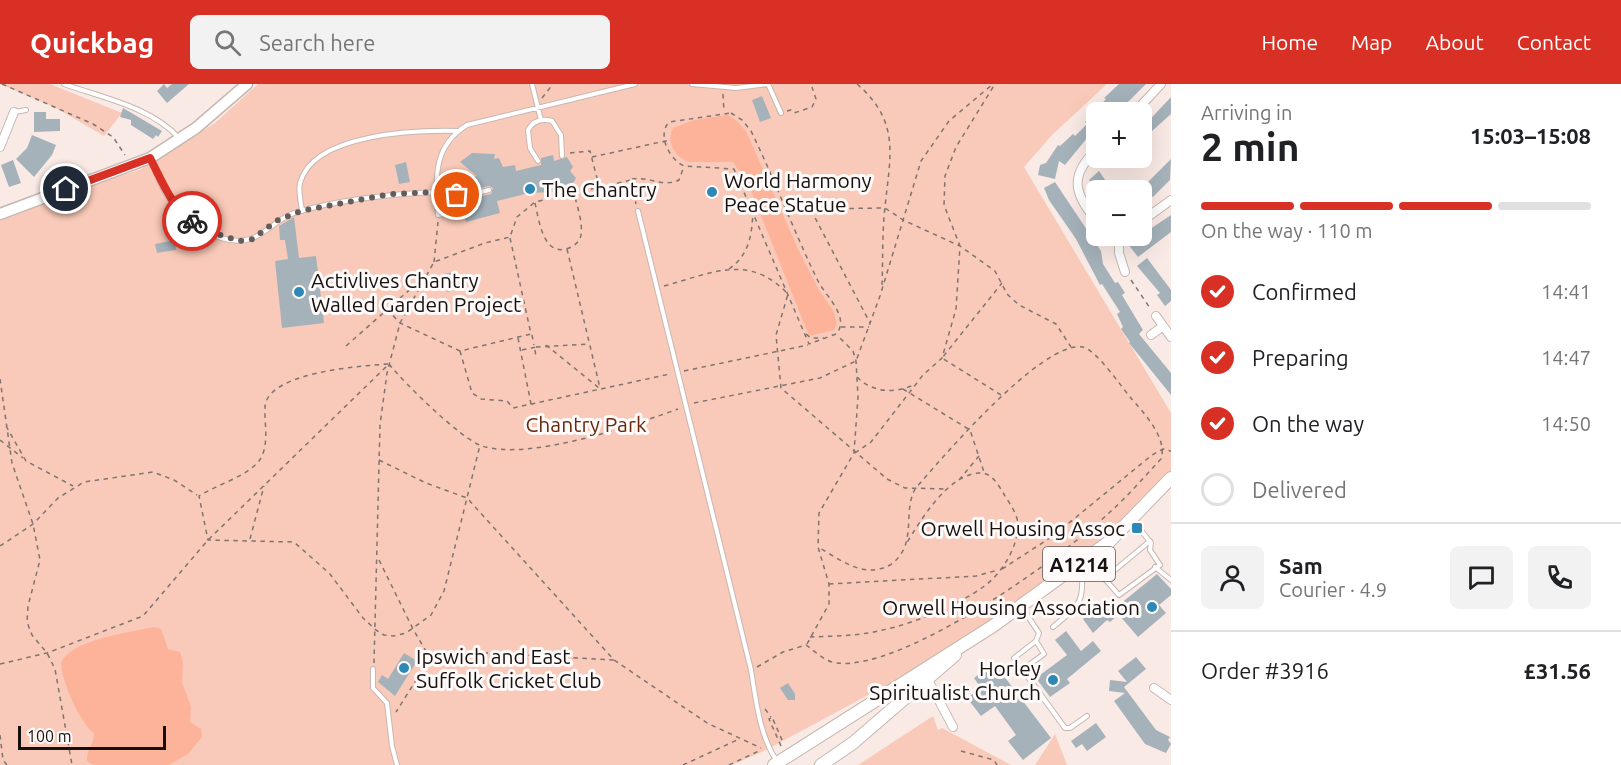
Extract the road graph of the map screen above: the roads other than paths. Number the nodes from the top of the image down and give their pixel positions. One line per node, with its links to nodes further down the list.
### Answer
1 (64, 84): 14 (lane)
2 (247, 84): 14 (street)
3 (532, 84): 8 (lane)
4 (635, 84): 8 (lane)
5 (692, 84): 11 (lane)
6 (1161, 84): 7 (street)
7 (1144, 102)
8 (537, 106): 12 (lane); 13 (lane)
9 (26, 110): 10 (lane)
10 (14, 112): 15 (street)
11 (781, 112)
12 (541, 120): 16 (lane); 18 (lane)
13 (459, 131): 21 (lane); 27 (lane)
14 (180, 139): 17 (street)
15 (0, 147)
16 (562, 156)
17 (150, 158): 27 (lane); 29 (street)
18 (538, 161)
19 (1086, 161): 26 (street)
20 (489, 190): 22 (lane)
21 (438, 191): 24 (lane); 24 (lane); 27 (lane)
22 (474, 194)
23 (464, 196): 24 (lane)
24 (458, 198)
25 (1171, 200): 30 (street)
26 (1086, 205)
27 (302, 210)
28 (638, 211): 55 (lane)
29 (0, 214)
30 (1152, 214)
31 (1119, 246): 32 (street)
32 (1126, 273)
33 (1155, 315): 34 (street)
34 (1163, 326): 35 (street); 36 (street)
35 (1151, 335)
36 (1171, 337)
37 (1171, 478): 38 (main road, A1214)
38 (1132, 519): 39 (lane); 40 (main road, A1214)
39 (1150, 541): 41 (lane); 42 (lane)
40 (1084, 560): 42 (lane); 44 (main road, A1214); 45 (lane)
41 (1155, 567): 42 (lane); 43 (lane)
42 (1104, 579)
43 (1171, 580)
44 (1020, 606): 46 (main road, A1214); 47 (lane)
45 (1053, 627)
46 (976, 637): 50 (main road, A1214); 55 (main road, A1214)
47 (1036, 641): 48 (lane); 53 (lane)
48 (1014, 658)
49 (373, 669): 56 (lane)
50 (928, 680): 54 (street); 57 (main road, A1214)
51 (1154, 688): 52 (street)
52 (1171, 700)
53 (1087, 716)
54 (953, 727)
55 (776, 764)
56 (397, 765)
57 (821, 765)

